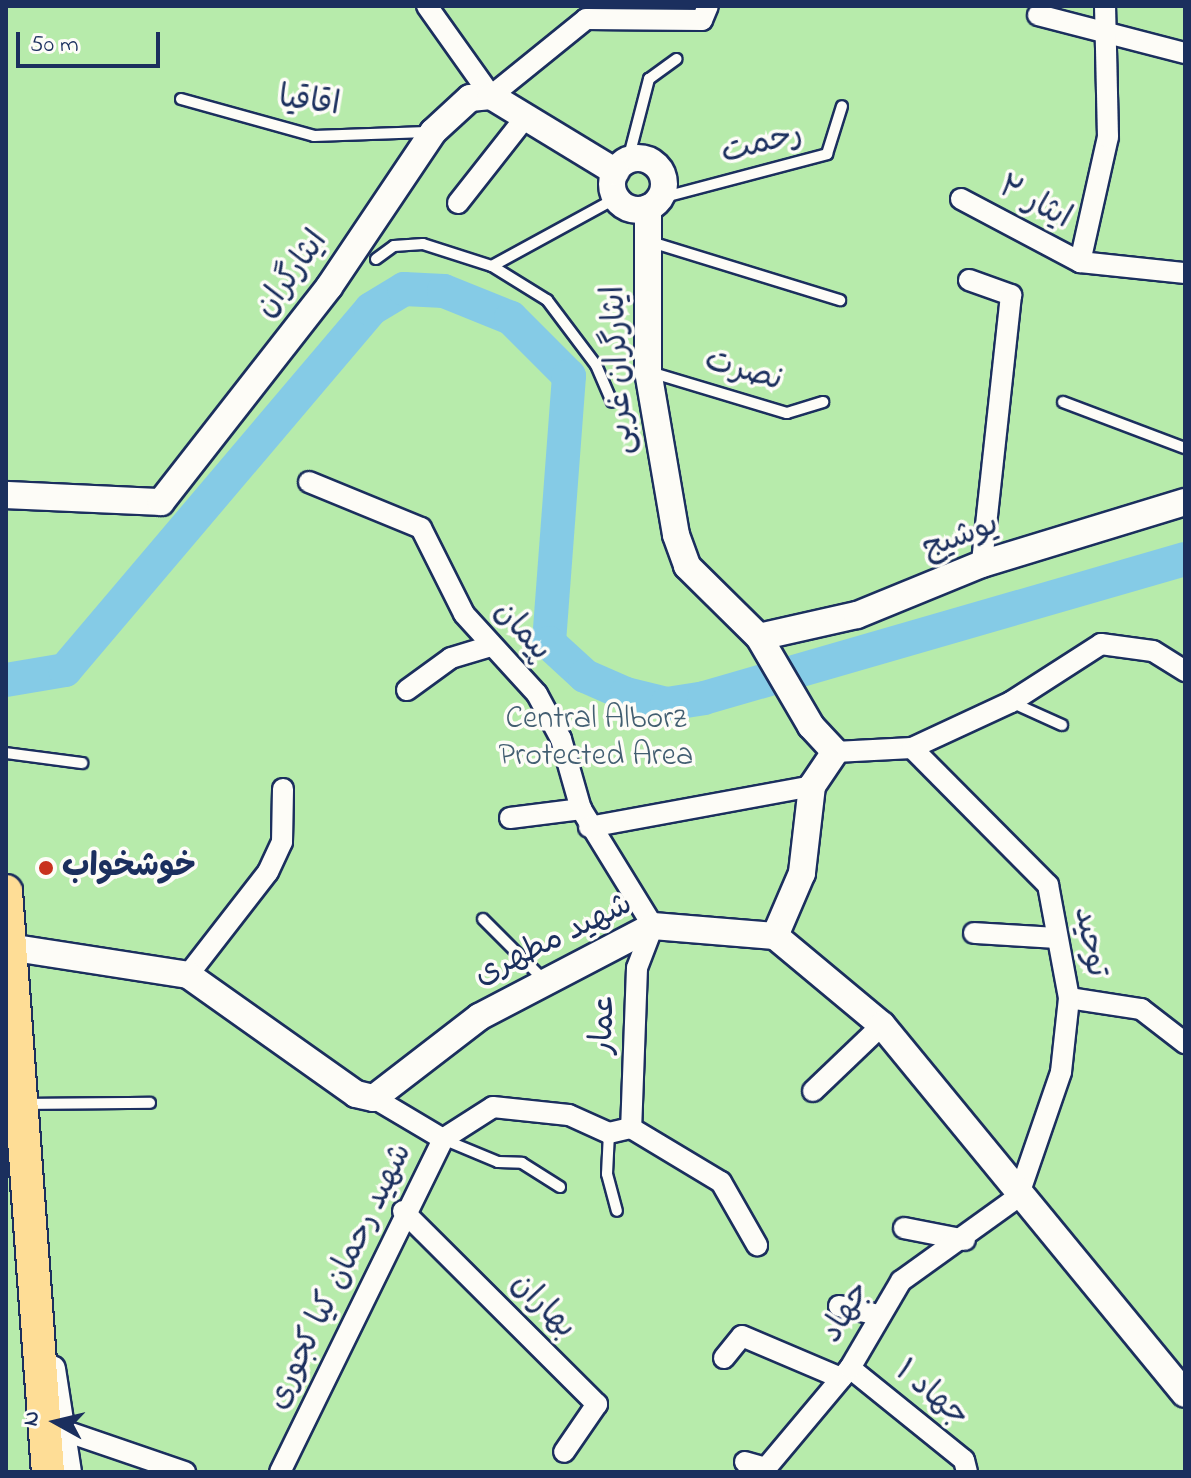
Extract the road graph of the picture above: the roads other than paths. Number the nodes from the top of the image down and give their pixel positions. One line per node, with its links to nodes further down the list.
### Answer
1 (427, 6): 7 (street)
2 (708, 6): 7 (street)
3 (1038, 15): 4 (street)
4 (1104, 16): 5 (street); 18 (street)
5 (1185, 53)
6 (677, 59): 12 (lane)
7 (491, 96): 10 (street); 11 (street, ایثارگران)
8 (181, 99): 11 (lane, اقاقیا)
9 (842, 106): 15 (lane, رحمت)
10 (525, 118): 12 (street); 14 (street)
11 (433, 132): 29 (street, ایثارگران)
12 (620, 177): 15 (street); 15 (street, ایثارگران غربی); 19 (lane)
13 (961, 199): 18 (street, ایثار ۲)
14 (458, 203)
15 (654, 203): 16 (street, ایثارگران غربی)
16 (649, 241): 22 (lane); 23 (street, ایثارگران غربی)
17 (376, 259): 19 (lane)
18 (1080, 262): 20 (street)
19 (492, 266): 24 (lane)
20 (1185, 273)
21 (969, 280): 31 (street)
22 (840, 300)
23 (648, 371): 25 (lane, نصرت); 32 (street, ایثارگران غربی)
24 (612, 402)
25 (823, 402)
26 (1063, 402): 27 (lane)
27 (1185, 448)
28 (309, 482): 33 (street, پیمان)
29 (6, 495)
30 (1185, 502): 31 (street, یوشیج)
31 (982, 564): 32 (street, یوشیج)
32 (763, 641): 39 (street, ایثارگران غربی)
33 (491, 646): 35 (street); 45 (street, پیمان)
34 (1185, 671): 36 (street)
35 (407, 690)
36 (1011, 702): 37 (lane); 38 (street)
37 (1062, 725)
38 (912, 748): 39 (street); 51 (street, توحید)
39 (835, 752): 42 (street)
40 (6, 753): 41 (lane)
41 (82, 763)
42 (812, 786): 45 (street); 50 (street)
43 (283, 789): 53 (street)
44 (510, 818): 45 (street)
45 (585, 818): 48 (street, پیمان)
46 (6, 891): 52 (main road)
47 (483, 919): 54 (lane)
48 (653, 926): 50 (street, شهید مطهری); 54 (street, شهید مطهری); 62 (street, عمار)
49 (974, 933): 51 (street)
50 (775, 936): 56 (street)
51 (1055, 938): 55 (street, توحید)
52 (7, 942): 53 (street); 61 (main road)
53 (188, 975): 59 (street)
54 (542, 978): 59 (street, شهید مطهری)
55 (1069, 998): 57 (street); 67 (street, توحید)
56 (882, 1025): 58 (street); 67 (street)
57 (1185, 1043)
58 (813, 1091)
59 (374, 1098): 64 (street, شهید رحمان کیا کجوری)
60 (150, 1103): 61 (lane)
61 (19, 1104): 65 (main road)
62 (631, 1128): 63 (street); 72 (street)
63 (609, 1133): 64 (street); 69 (lane)
64 (443, 1139): 66 (lane); 68 (street, شهید رحمان کیا کجوری)
65 (15, 1181): 73 (main road)
66 (560, 1187)
67 (1018, 1197): 71 (street, جهاد); 78 (street)
68 (403, 1211): 80 (street, بهاران); 85 (street, شهید رحمان کیا کجوری)
69 (617, 1211)
70 (904, 1228): 71 (street)
71 (965, 1240): 75 (street, جهاد)
72 (757, 1245)
73 (31, 1263): 79 (street); 82 (main road)
74 (839, 1306): 75 (street)
75 (877, 1315): 77 (street, جهاد)
76 (724, 1358): 77 (street, جهاد ۱)
77 (846, 1373): 81 (street, جهاد); 86 (street, جهاد ۱)
78 (1185, 1394)
79 (65, 1431): 83 (street); 84 (street)
80 (564, 1452)
81 (745, 1462)
82 (48, 1472)
83 (68, 1472)
84 (185, 1472)
85 (280, 1472)
86 (967, 1472)

